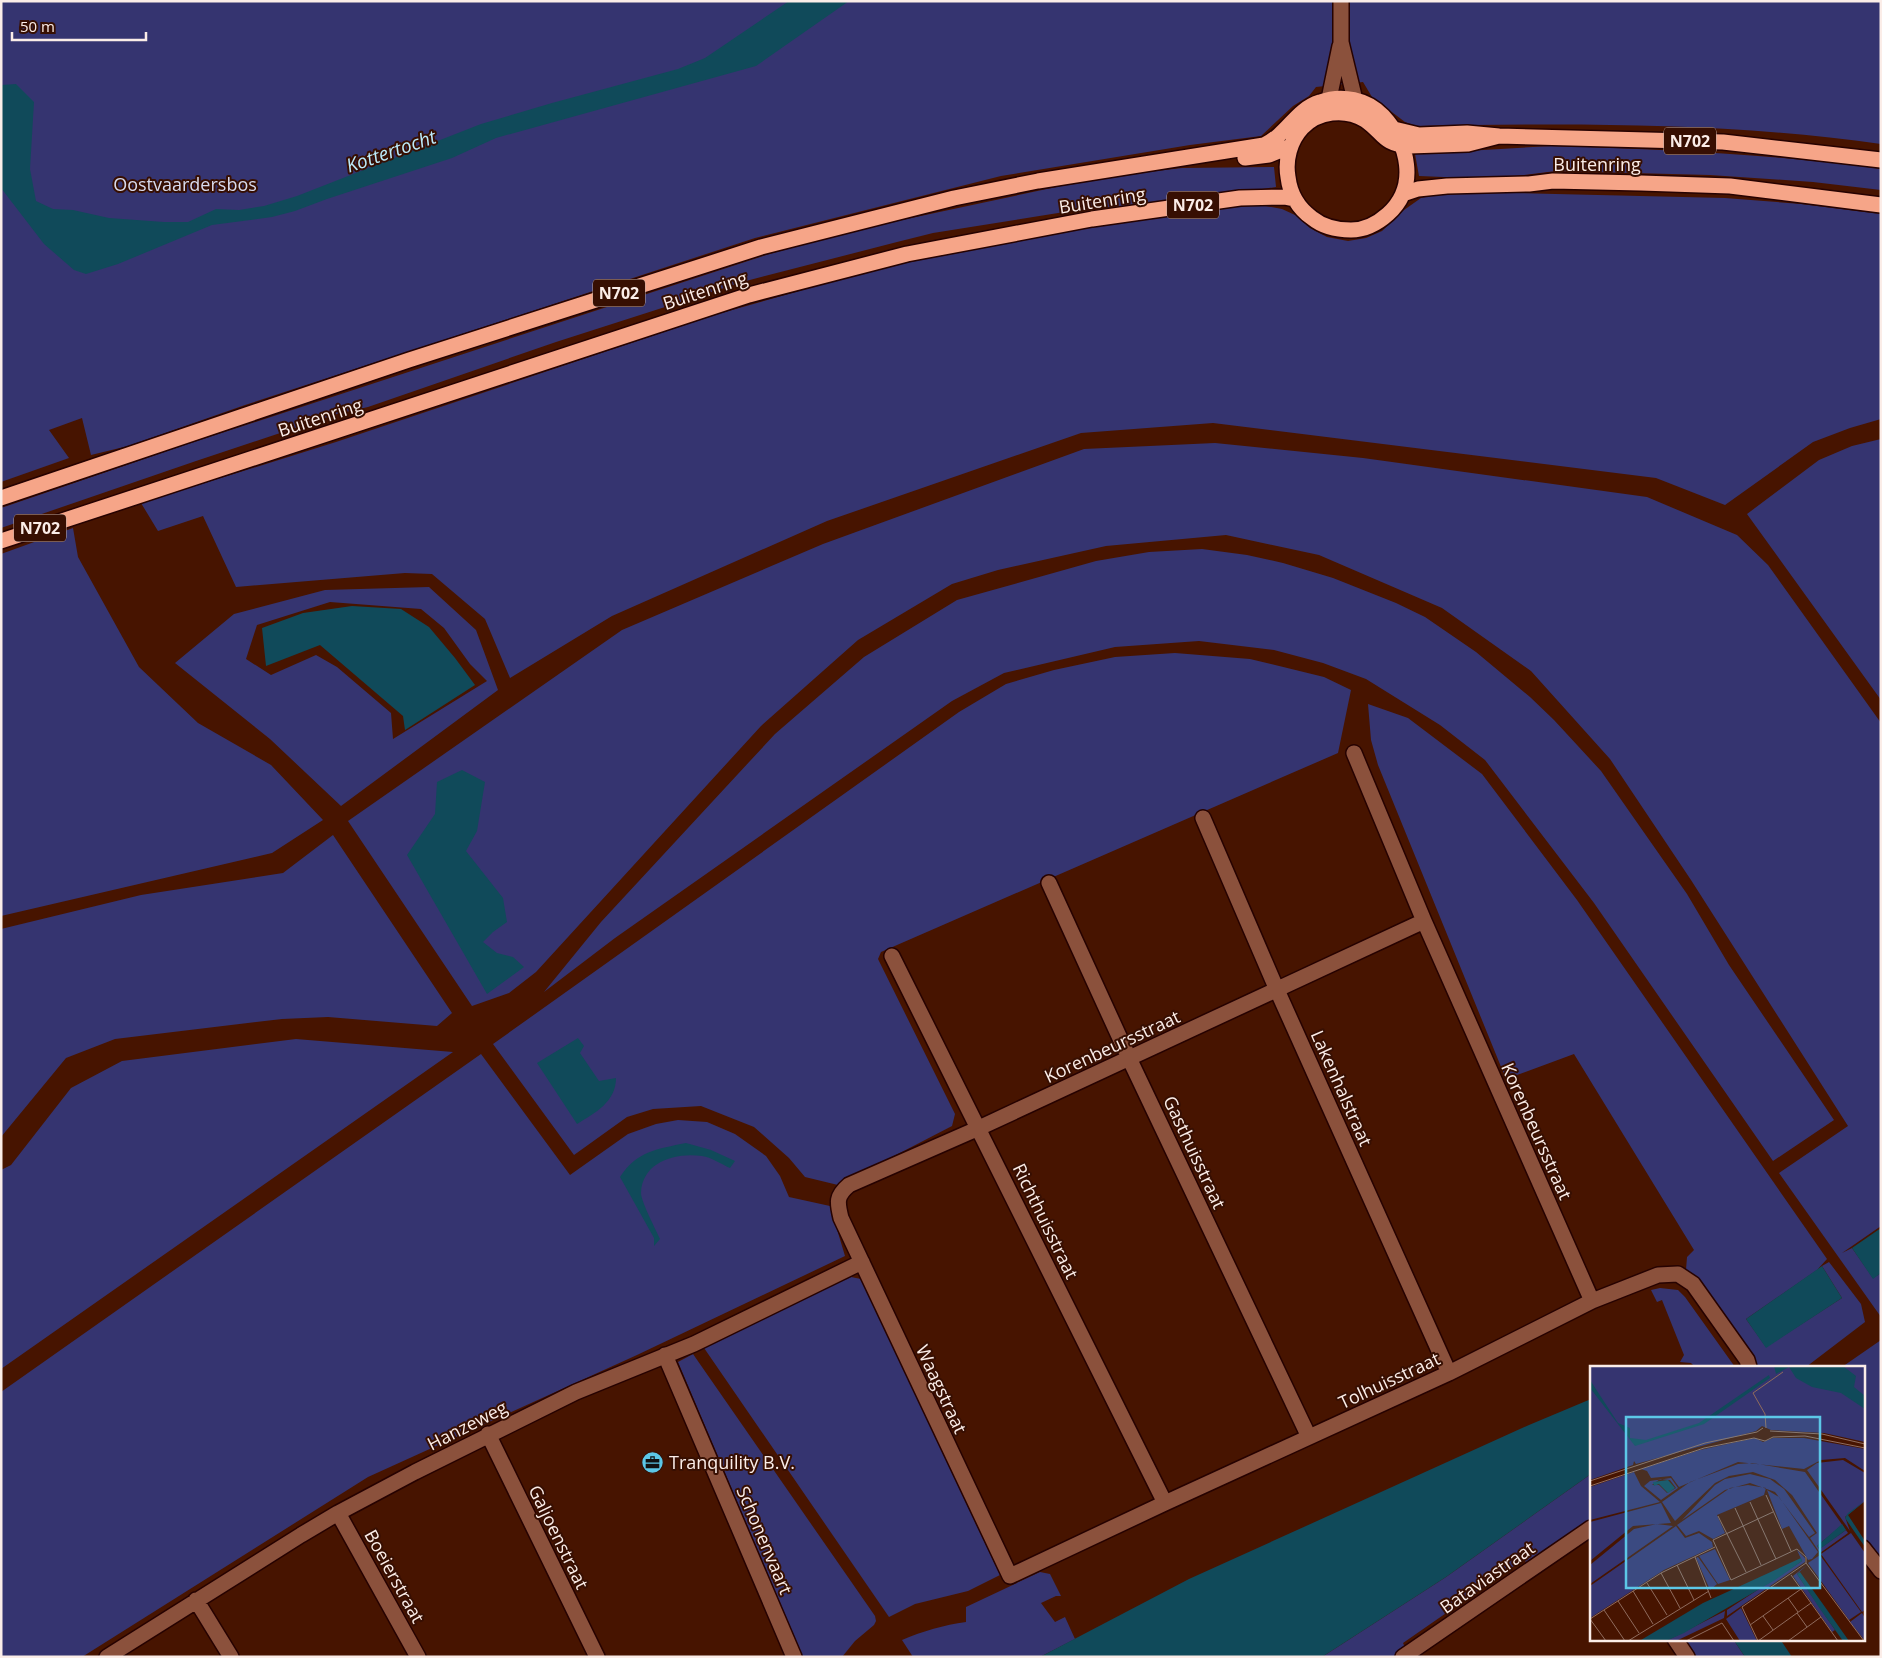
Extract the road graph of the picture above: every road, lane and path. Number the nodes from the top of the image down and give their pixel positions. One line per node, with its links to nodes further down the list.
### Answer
1 (1341, 1): 2 (street)
2 (1341, 42): 3 (street); 4 (street)
3 (1329, 99): 4 (highway, N702); 5 (highway, N702); 11 (highway, Buitenring / N702)
4 (1355, 100): 6 (highway, N702)
5 (1320, 116): 8 (highway, N702); 9 (highway, N702)
6 (1394, 129): 7 (highway, Buitenring / N702); 9 (highway, N702)
7 (1499, 136): 9 (highway, Buitenring / N702); 10 (highway, Buitenring / N702)
8 (1291, 146): 11 (highway, Buitenring / N702); 13 (highway, N702)
9 (1403, 146): 12 (highway, N702)
10 (1881, 160)
11 (1163, 161): 15 (highway, Buitenring / N702)
12 (1403, 194): 13 (highway, N702); 14 (highway, Buitenring)
13 (1294, 199): 16 (highway, Buitenring / N702)
14 (1881, 205)
15 (1, 498)
16 (1, 541)
17 (1354, 753): 20 (street, Korenbeursstraat)
18 (1203, 818): 22 (street, Lakenhalstraat)
19 (1049, 883): 23 (street, Gasthuisstraat)
20 (1424, 921): 22 (street, Korenbeursstraat); 27 (street, Korenbeursstraat)
21 (892, 956): 24 (street, Richthuisstraat)
22 (1277, 990): 23 (street, Korenbeursstraat); 30 (street, Lakenhalstraat)
23 (1129, 1058): 24 (street, Korenbeursstraat); 32 (street, Gasthuisstraat)
24 (979, 1128): 25 (street, Korenbeursstraat); 33 (street, Richthuisstraat)
25 (841, 1218): 26 (street, Waagstraat)
26 (862, 1262): 28 (street, Hanzeweg); 38 (street, Waagstraat)
27 (1592, 1301): 29 (street, Tolhuisstraat); 30 (street, Tolhuisstraat)
28 (665, 1355): 31 (street, Hanzeweg); 45 (street, Schonenvaart)
29 (1749, 1366)
30 (1449, 1373): 32 (street, Tolhuisstraat)
31 (488, 1434): 34 (street, Hanzeweg); 44 (street, Galjoenstraat)
32 (1309, 1437): 33 (street, Tolhuisstraat)
33 (1164, 1503): 38 (street, Tolhuisstraat)
34 (338, 1513): 39 (street, Hanzeweg); 43 (street, Boeierstraat)
35 (1590, 1529): 46 (street, Bataviastraat)
36 (1864, 1549): 37 (street)
37 (1881, 1570)
38 (1010, 1576)
39 (196, 1600): 41 (street, Hanzeweg); 42 (street)
40 (1676, 1640): 47 (street)
41 (107, 1657)
42 (231, 1657)
43 (418, 1657)
44 (597, 1657)
45 (794, 1657)
46 (1404, 1657)
47 (1687, 1657)

